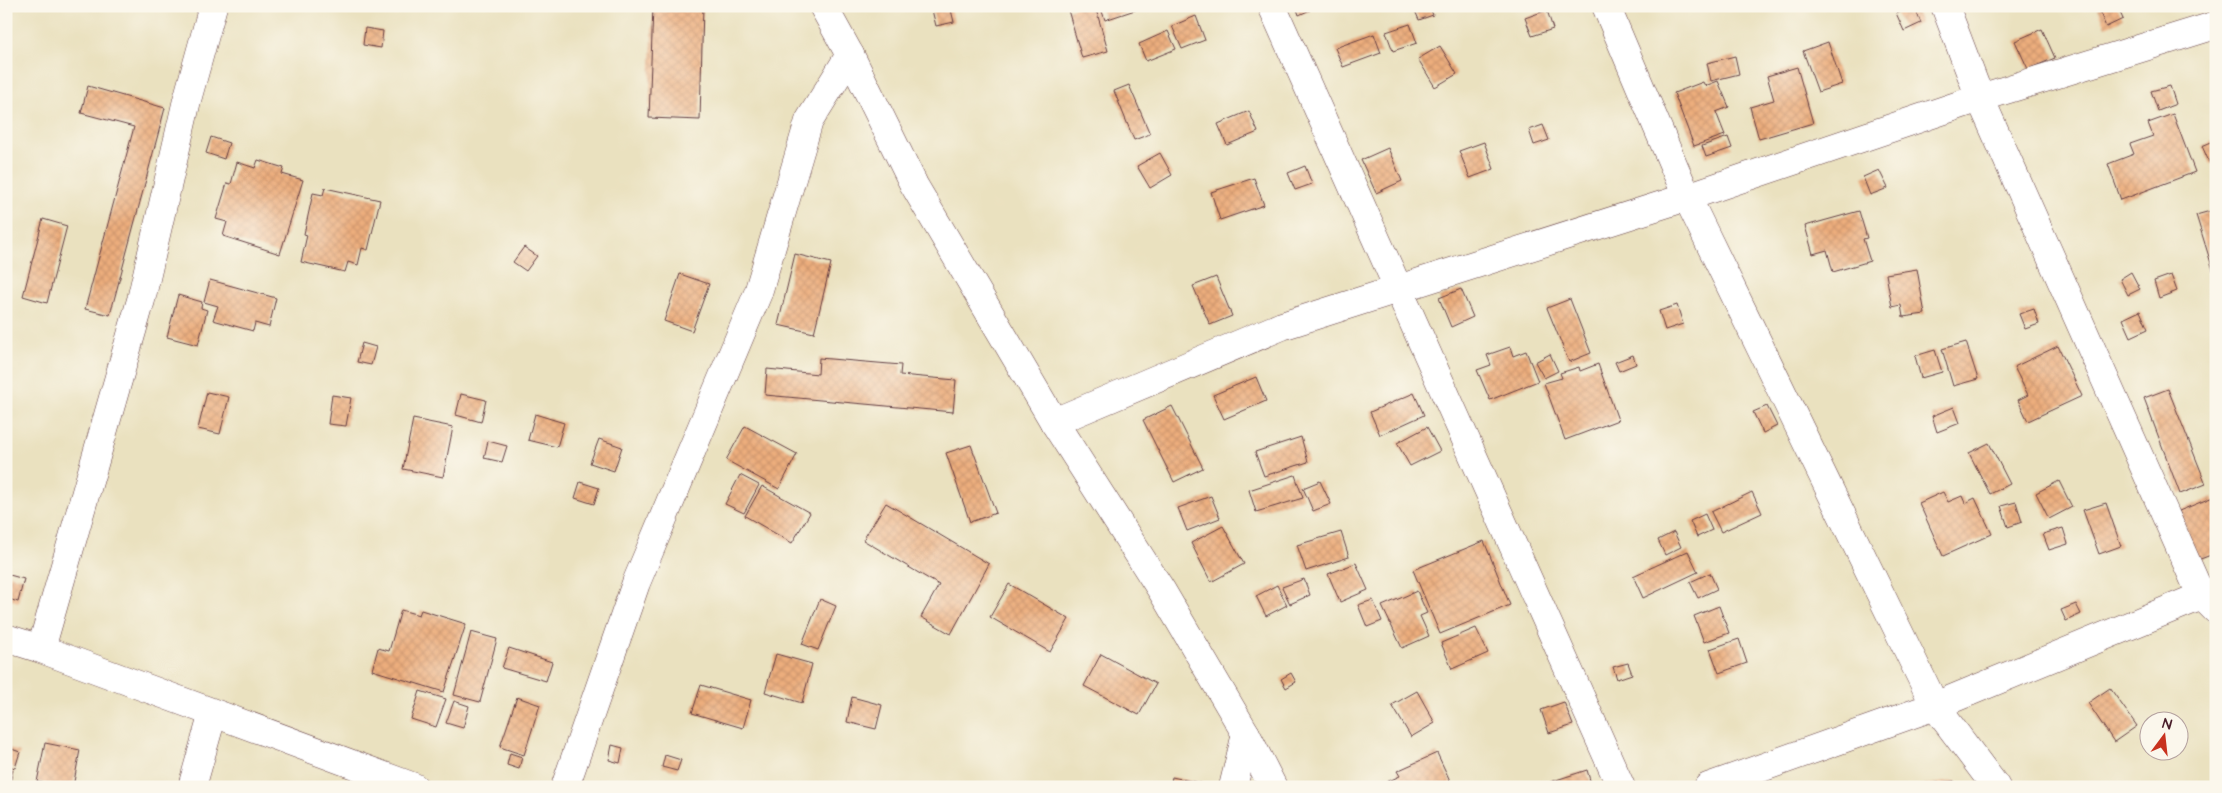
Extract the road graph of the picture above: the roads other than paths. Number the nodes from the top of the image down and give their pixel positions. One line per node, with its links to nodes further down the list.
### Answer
1 (213, 6): 14 (street)
2 (823, 6): 7 (street)
3 (1272, 6): 10 (street)
4 (1606, 6): 9 (street)
5 (1945, 6): 8 (street)
6 (2216, 25): 8 (street)
7 (850, 55): 11 (street); 20 (street)
8 (1980, 98): 9 (street); 12 (street)
9 (1687, 197): 10 (street); 15 (street)
10 (1398, 288): 11 (street); 23 (street)
11 (1054, 422): 17 (street)
12 (2211, 599): 15 (street)
13 (6, 638): 14 (street)
14 (41, 649): 16 (street)
15 (1935, 706): 24 (street); 25 (street)
16 (213, 713): 18 (street); 19 (street)
17 (1246, 734): 21 (street); 22 (street)
18 (192, 787)
19 (414, 787)
20 (565, 787)
21 (1233, 787)
22 (1273, 787)
23 (1621, 787)
24 (1708, 787)
25 (1996, 787)

